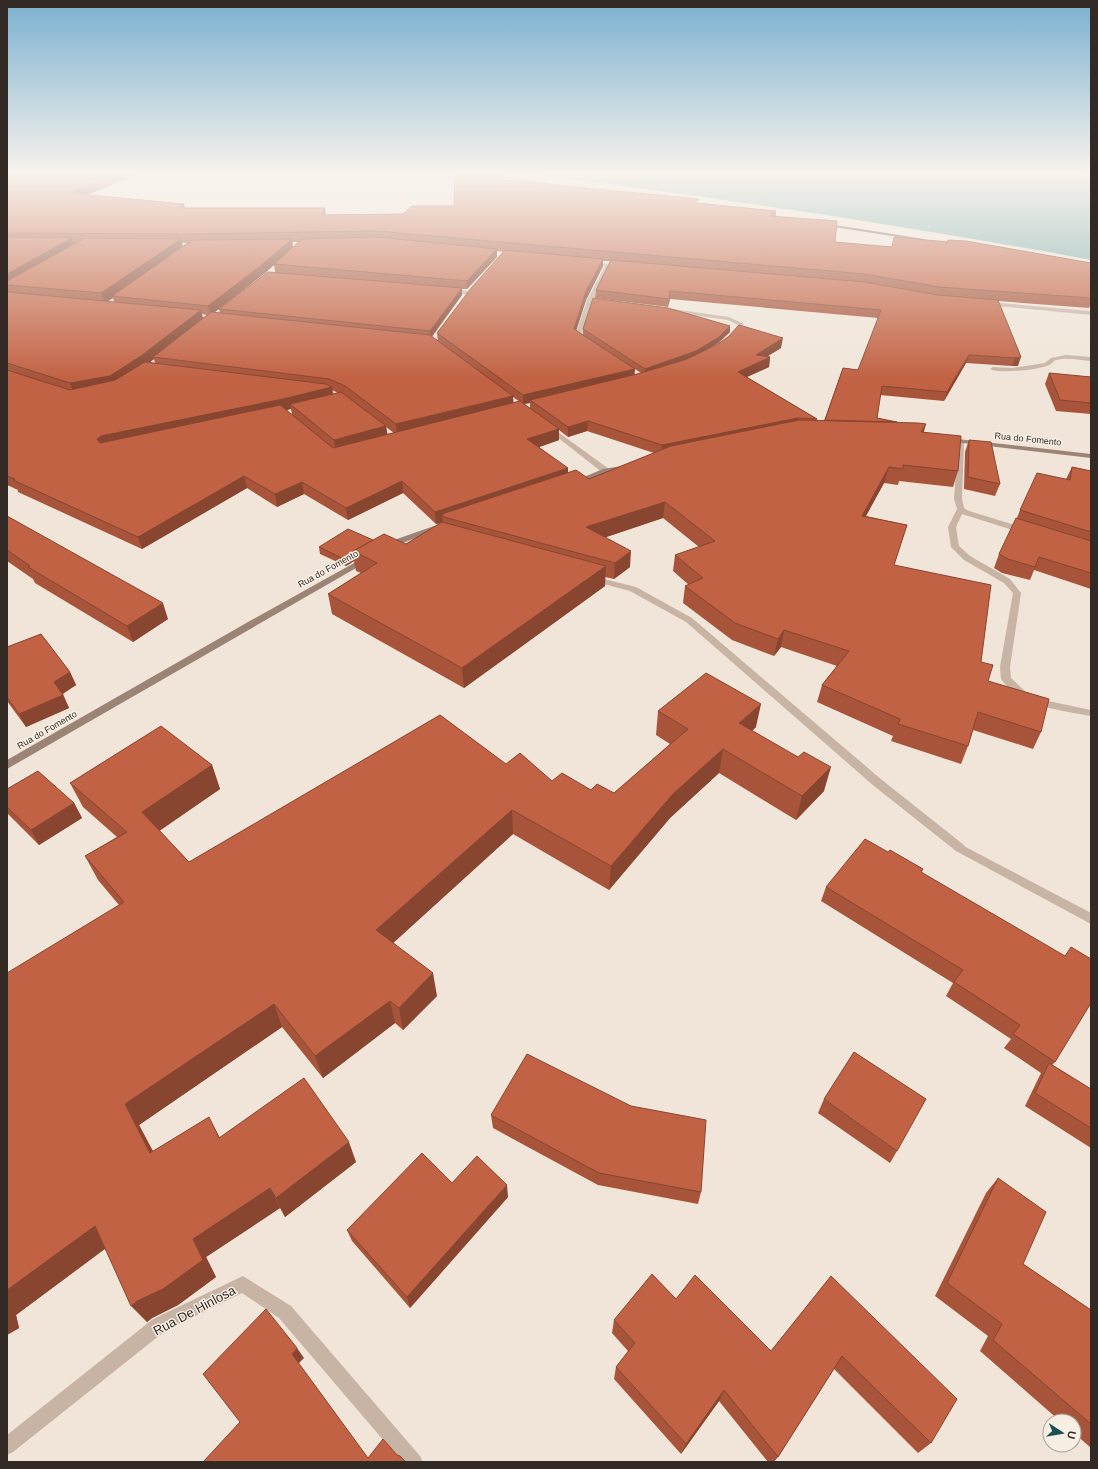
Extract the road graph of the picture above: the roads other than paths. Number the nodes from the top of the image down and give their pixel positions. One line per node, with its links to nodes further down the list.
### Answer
1 (924, 241): 2 (main road)
2 (933, 242)
3 (585, 263): 4 (street)
4 (608, 265): 5 (street); 10 (street)
5 (632, 267)
6 (474, 287): 8 (street)
7 (446, 291): 8 (street)
8 (469, 293): 9 (street)
9 (465, 299)
10 (590, 300): 11 (street); 16 (street)
11 (597, 302)
12 (982, 304): 14 (street)
13 (667, 311): 15 (street)
14 (1091, 313)
15 (726, 342)
16 (591, 346)
17 (1091, 359): 18 (street)
18 (993, 369)
19 (546, 425): 24 (street)
20 (938, 438): 21 (street, Rua do Fomento)
21 (961, 441): 22 (street, Rua do Fomento); 26 (street)
22 (1091, 456)
23 (629, 467): 24 (street)
24 (606, 472): 25 (street)
25 (568, 484)
26 (961, 509): 29 (street); 32 (street)
27 (449, 525): 28 (street, Rua do Fomento)
28 (426, 532): 30 (street); 33 (street, Rua do Fomento)
29 (1032, 533)
30 (442, 536)
31 (580, 574): 34 (street)
32 (1091, 714)
33 (7, 765)
34 (1091, 919)
35 (7, 1446): 36 (street, Rua De Hinlosa)
36 (414, 1462)

